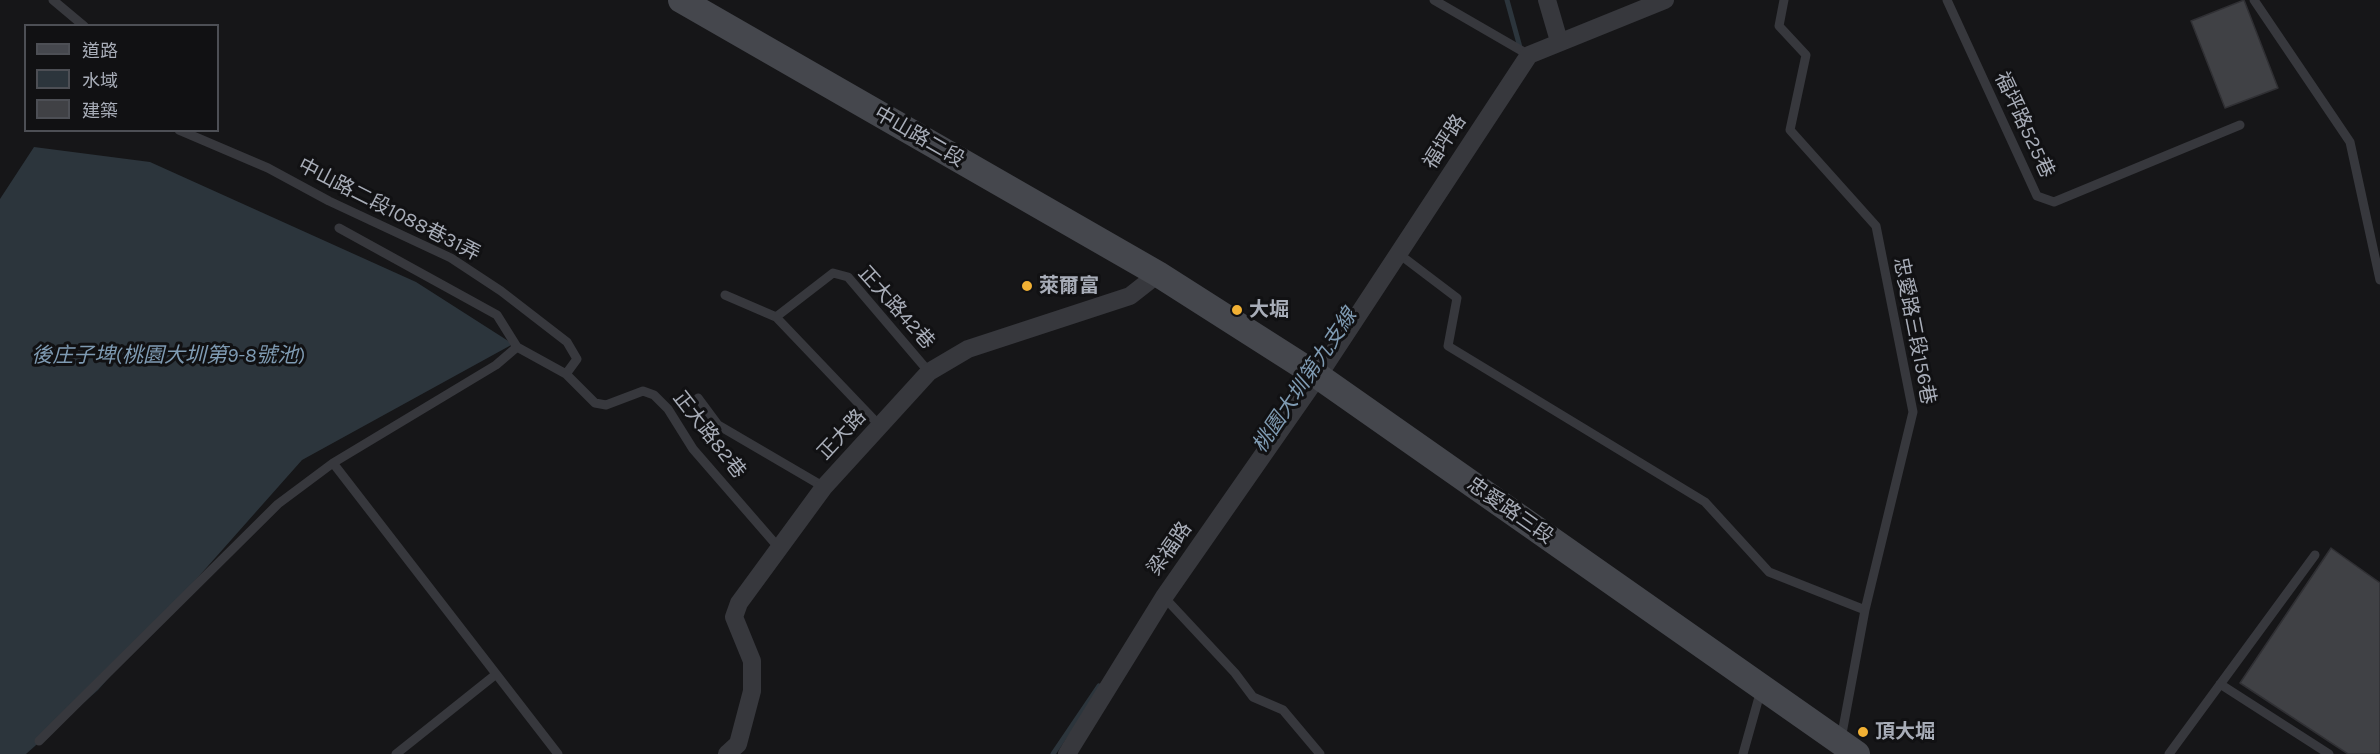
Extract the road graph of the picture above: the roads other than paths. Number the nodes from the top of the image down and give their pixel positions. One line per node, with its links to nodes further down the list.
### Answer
1 (53, 0): 9 (lane)
2 (681, 0): 16 (main road, 中山路二段)
3 (1434, 0): 11 (lane)
4 (1547, 0): 10 (street)
5 (1665, 0): 10 (street)
6 (1784, 0): 31 (lane, 忠愛路三段156巷)
7 (1947, 0): 12 (lane, 福坪路525巷)
8 (2254, 0): 17 (lane)
9 (82, 24)
10 (1559, 41): 11 (street)
11 (1529, 56): 15 (street, 福坪路)
12 (2240, 125)
13 (184, 132): 23 (lane, 中山路二段1088巷31弄)
14 (339, 228): 20 (lane)
15 (1399, 254): 22 (street, 福坪路); 31 (lane)
16 (1158, 274): 21 (street, 正大路); 22 (main road, 忠愛路三段)
17 (2380, 280)
18 (724, 295): 19 (lane)
19 (776, 317): 21 (lane, 正大路42巷); 25 (lane)
20 (517, 347): 23 (lane, 正大路82巷); 26 (lane)
21 (929, 372): 25 (street, 正大路)
22 (1313, 373): 30 (street, 梁福路); 34 (main road, 忠愛路三段)
23 (566, 374): 28 (lane, 正大路82巷)
24 (698, 398): 27 (lane)
25 (881, 427): 27 (street, 正大路)
26 (333, 463): 32 (lane); 35 (lane)
27 (824, 487): 28 (street, 正大路)
28 (779, 548): 37 (street, 正大路)
29 (2315, 555): 33 (lane)
30 (1164, 597): 40 (street, 梁福路); 41 (lane)
31 (1865, 610): 36 (lane, 忠愛路三段156巷)
32 (495, 675): 38 (lane); 39 (lane)
33 (2220, 684): 43 (lane); 44 (lane)
34 (1761, 688): 36 (main road, 忠愛路三段); 42 (lane)
35 (39, 741)
36 (1849, 748)
37 (736, 751)
38 (396, 754)
39 (558, 754)
40 (1067, 754)
41 (1320, 754)
42 (1743, 754)
43 (2169, 754)
44 (2330, 754)

